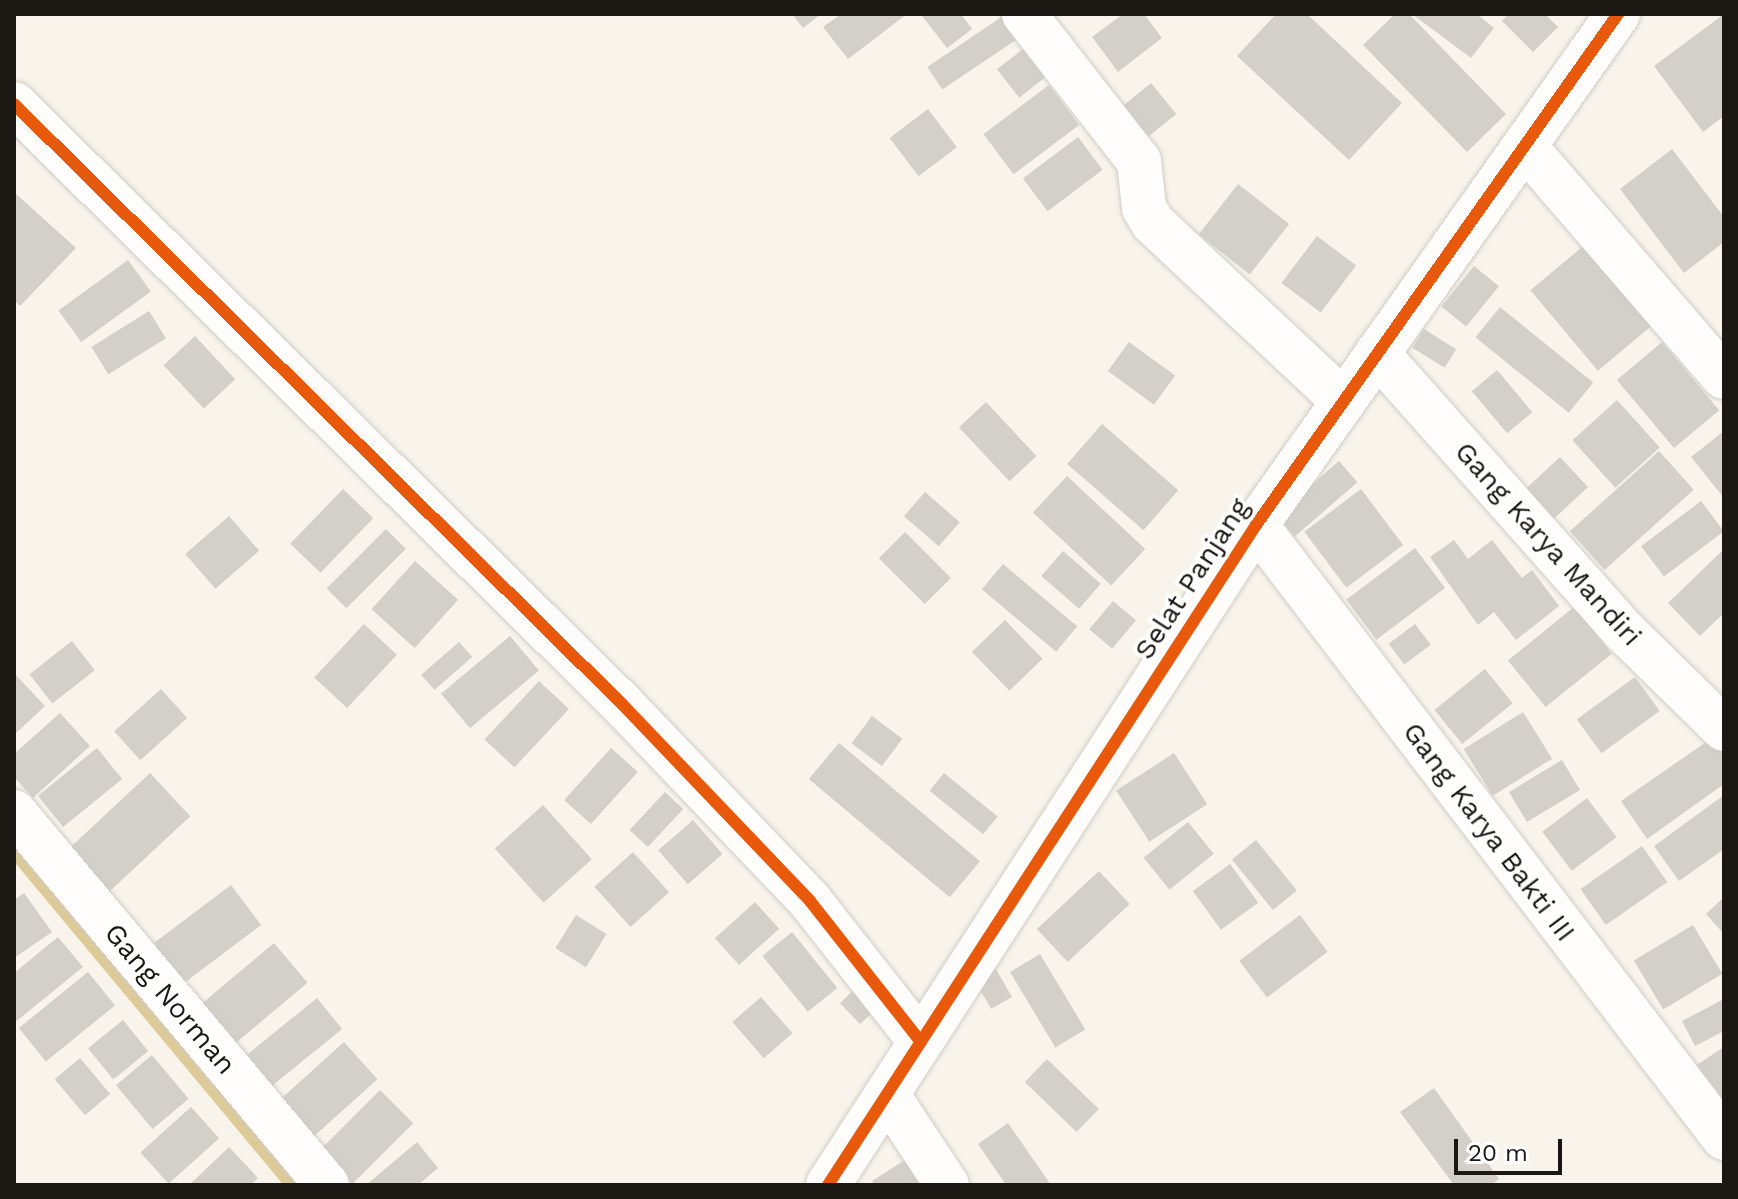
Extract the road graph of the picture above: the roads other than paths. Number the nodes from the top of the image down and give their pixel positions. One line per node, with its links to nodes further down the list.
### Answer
1 (1024, 14): 7 (street)
2 (1618, 14): 4 (street, Selat Panjang)
3 (14, 104): 11 (street)
4 (1527, 149): 5 (street, Selat Panjang); 6 (street)
5 (1377, 353): 7 (street, Selat Panjang); 9 (street, Gang Karya Mandiri)
6 (1724, 377)
7 (1342, 400): 8 (street, Selat Panjang)
8 (1256, 525): 11 (street, Selat Panjang); 13 (street, Gang Karya Bakti III)
9 (1724, 729)
10 (14, 812): 14 (street, Gang Norman)
11 (921, 1042): 12 (street, Selat Panjang)
12 (887, 1094): 15 (street, Selat Panjang); 16 (street)
13 (1724, 1138)
14 (327, 1185)
15 (828, 1185)
16 (947, 1185)

